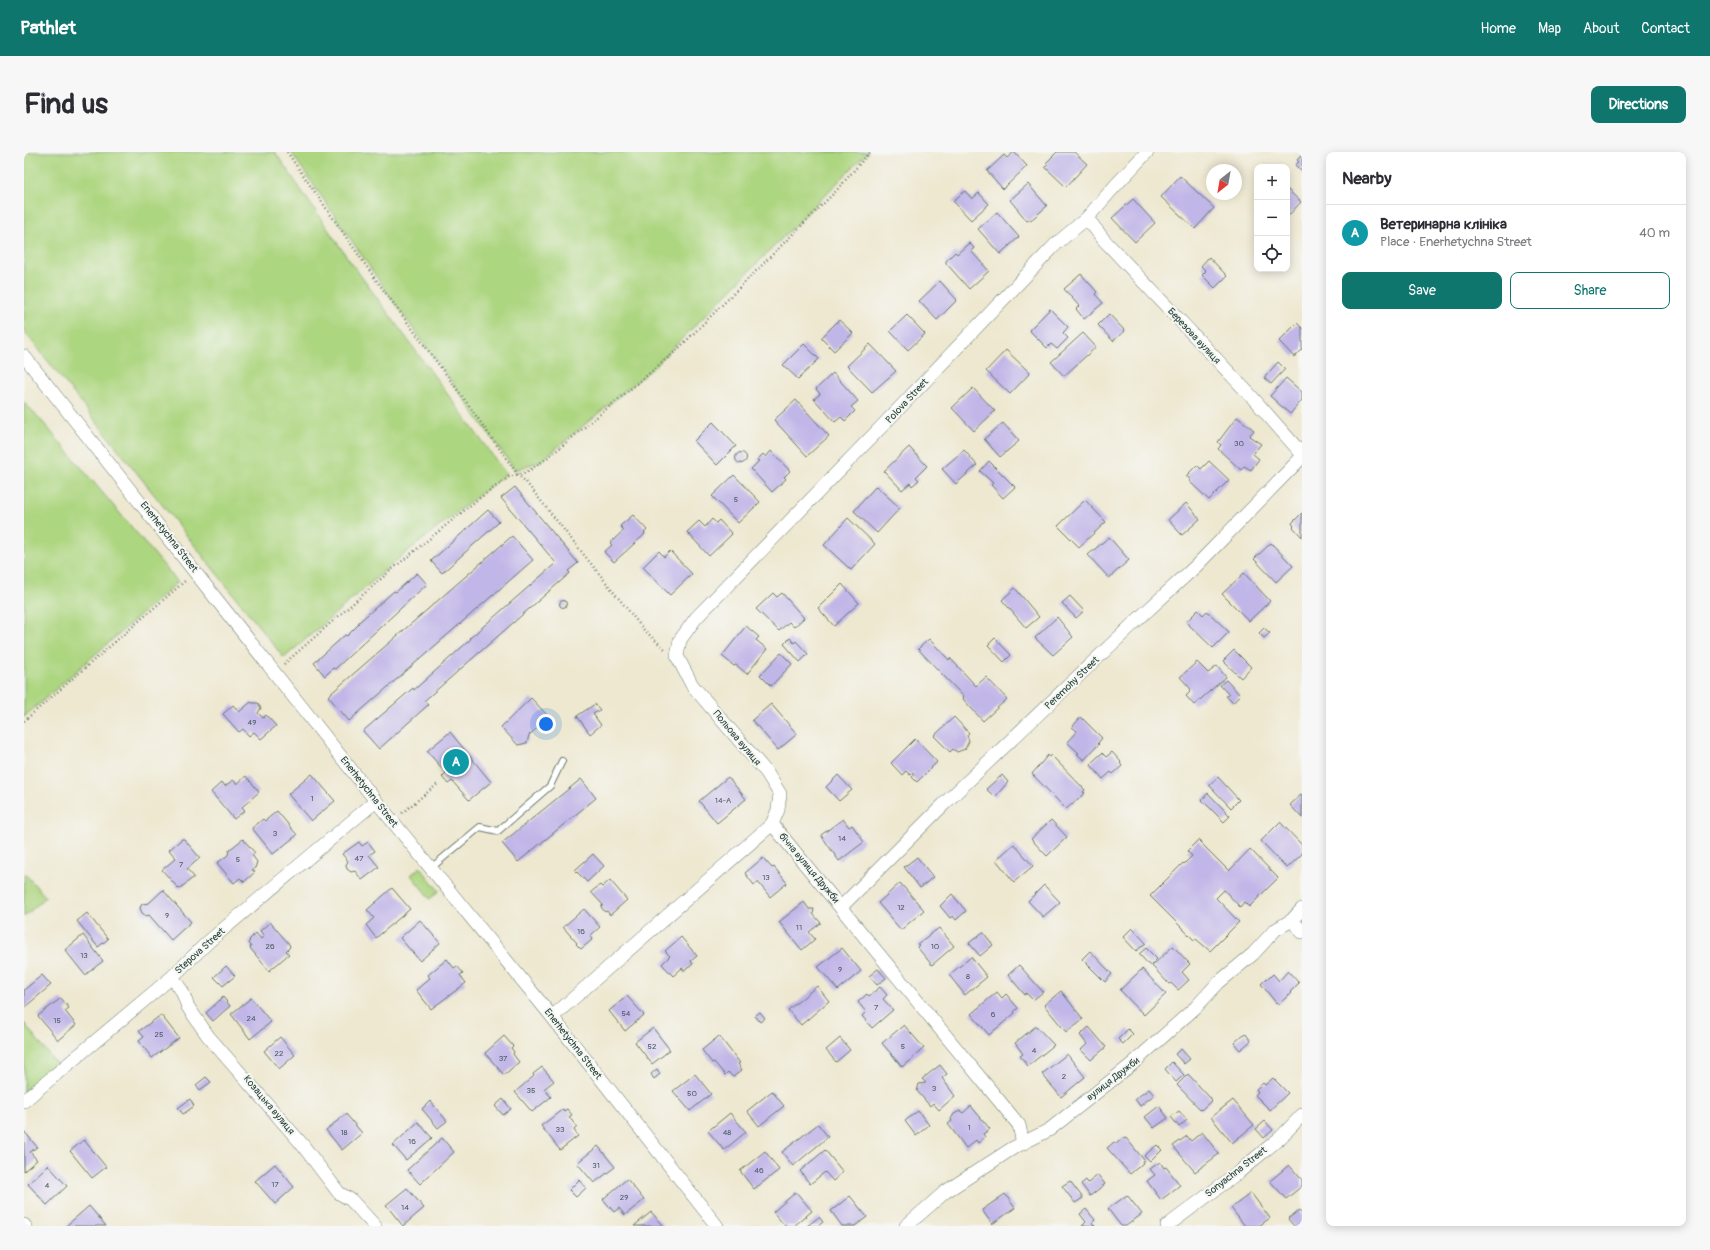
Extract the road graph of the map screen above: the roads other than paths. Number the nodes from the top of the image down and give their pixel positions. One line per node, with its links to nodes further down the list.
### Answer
1 (1147, 152): 2 (street, Polova Street)
2 (1087, 218): 4 (street, Березова вулиця); 6 (street, Polova Street)
3 (24, 356): 8 (street, Enerhetychna Street)
4 (1302, 454)
5 (1302, 458): 11 (street, Peremohy Street)
6 (677, 656): 9 (street, Польова вулиця)
7 (562, 760): 10 (lane)
8 (376, 801): 10 (street, Enerhetychna Street); 15 (street, Stepova Street)
9 (772, 824): 11 (street, бічна вулиця Дружби); 16 (street, бічна вулиця Дружби)
10 (431, 868): 16 (street, Enerhetychna Street)
11 (841, 907): 19 (street, бічна вулиця Дружби)
12 (1302, 909): 13 (street, вулиця Дружби)
13 (1292, 920): 14 (street); 19 (street, вулиця Дружби)
14 (1302, 932)
15 (172, 977): 17 (street, Stepova Street); 20 (street, Козацька вулиця)
16 (552, 1018): 21 (street, Enerhetychna Street)
17 (24, 1101)
18 (1302, 1115): 23 (street, Sonyachna Street)
19 (1023, 1144): 22 (street, вулиця Дружби)
20 (375, 1226)
21 (716, 1226)
22 (906, 1226)
23 (1168, 1226)

